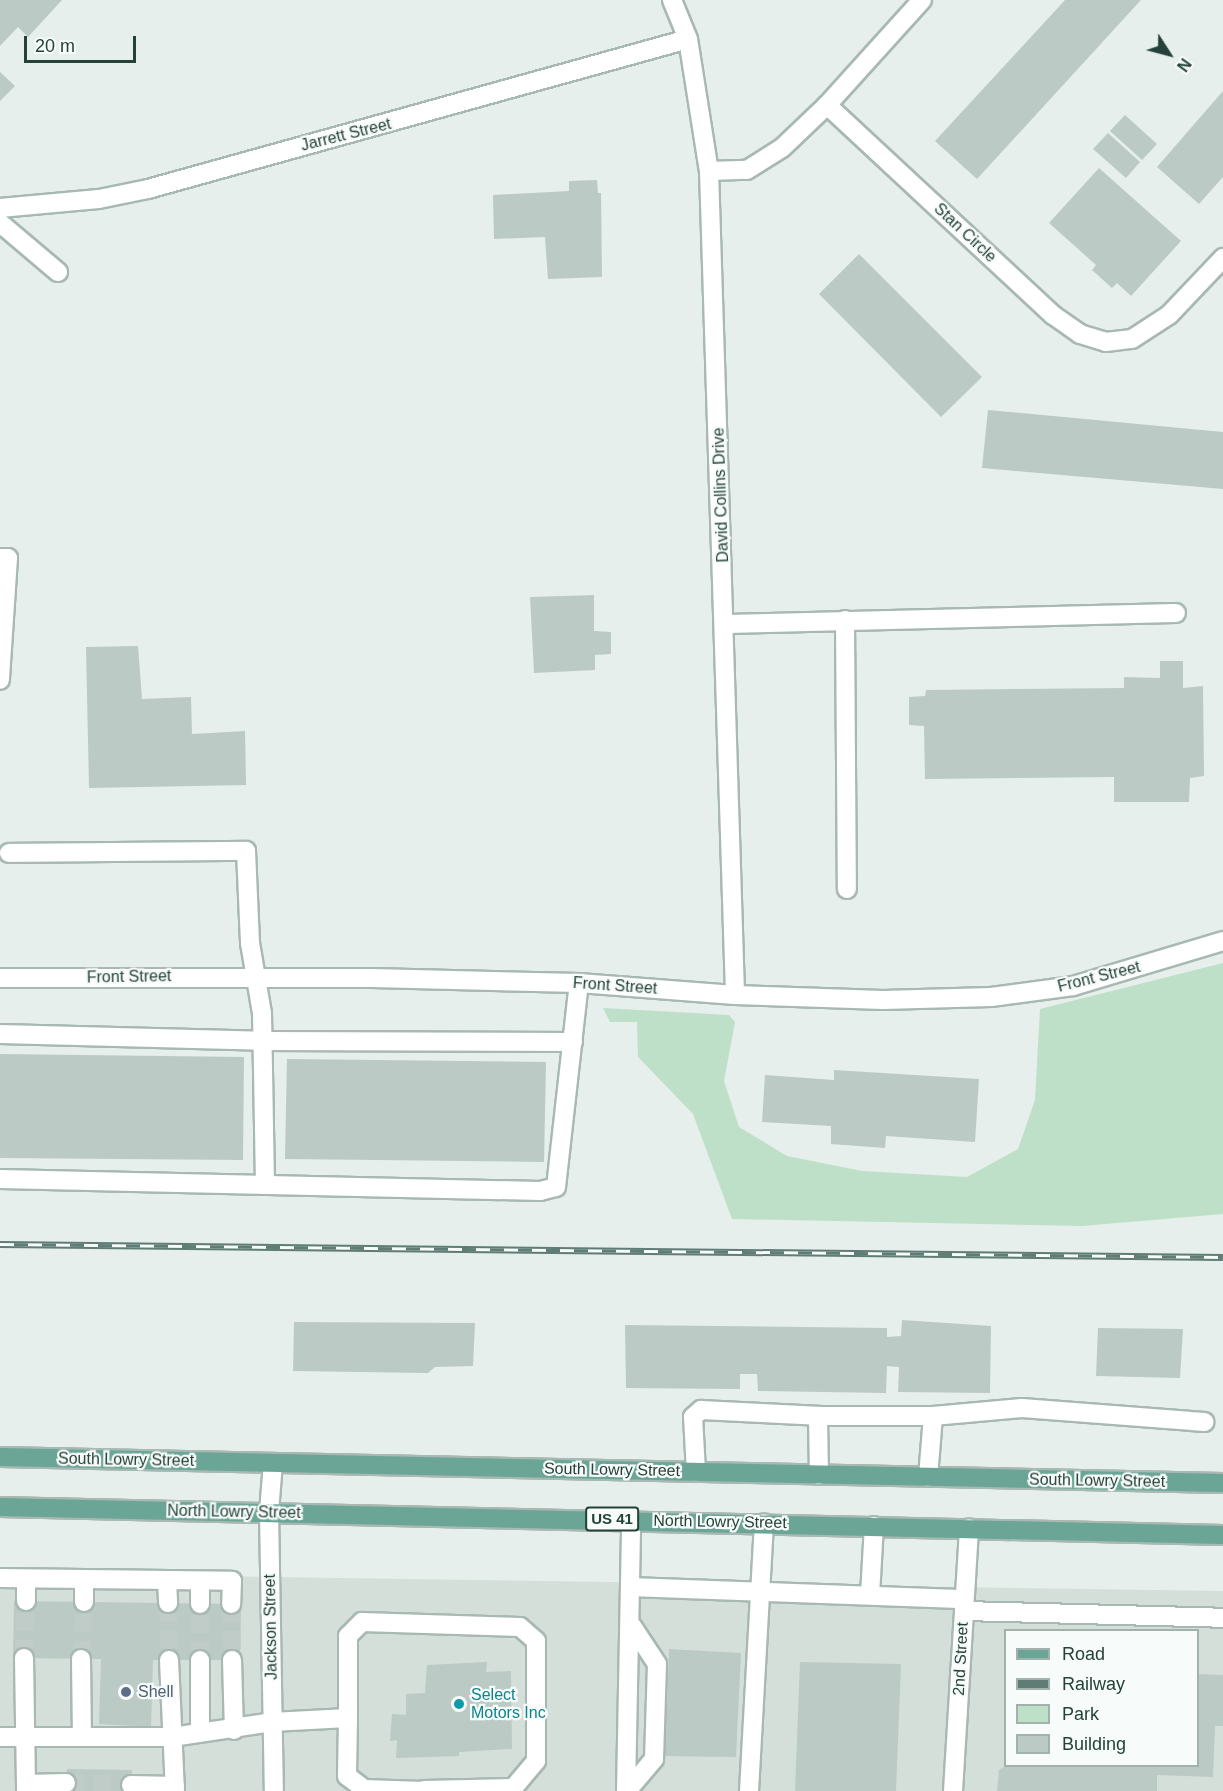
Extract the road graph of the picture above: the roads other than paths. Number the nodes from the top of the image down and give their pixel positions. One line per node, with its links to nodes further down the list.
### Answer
1 (672, 0): 3 (street, David Collins Drive)
2 (922, 0): 4 (street)
3 (688, 39): 5 (street, David Collins Drive); 6 (street, Jarrett Street)
4 (827, 105): 5 (street); 8 (street, Stan Circle)
5 (709, 171): 13 (street, David Collins Drive)
6 (0, 208)
7 (0, 223): 9 (street)
8 (1223, 258)
9 (58, 272)
10 (0, 558): 14 (street)
11 (1176, 613): 12 (street)
12 (845, 620): 13 (street); 16 (street)
13 (726, 624): 21 (street, David Collins Drive)
14 (0, 680)
15 (9, 853): 18 (street)
16 (847, 889)
17 (1223, 941): 21 (street, Front Street)
18 (255, 976): 19 (street, Front Street); 20 (street, Front Street); 23 (street)
19 (0, 978)
20 (579, 983): 21 (street, Front Street); 24 (street)
21 (735, 995)
22 (0, 1034): 23 (street)
23 (262, 1041): 24 (street); 26 (street)
24 (573, 1042): 26 (street)
25 (0, 1179): 26 (street)
26 (265, 1185)
27 (822, 1416): 28 (street); 32 (street); 33 (street)
28 (933, 1416): 29 (street); 34 (street)
29 (1204, 1422)
30 (0, 1457): 31 (main road, South Lowry Street)
31 (273, 1463): 32 (main road, South Lowry Street); 37 (street, Jackson Street)
32 (696, 1472): 33 (main road, South Lowry Street)
33 (819, 1475): 34 (main road, South Lowry Street)
34 (928, 1477): 35 (main road, South Lowry Street)
35 (1223, 1483)
36 (0, 1507): 37 (main road, North Lowry Street / US 41)
37 (269, 1512): 38 (main road, North Lowry Street / US 41); 65 (street, Jackson Street)
38 (631, 1520): 39 (main road, North Lowry Street / US 41); 48 (street)
39 (764, 1523): 40 (main road, North Lowry Street / US 41); 49 (street)
40 (874, 1526): 41 (main road, North Lowry Street / US 41); 50 (street)
41 (969, 1528): 42 (main road, North Lowry Street / US 41); 56 (street, 2nd Street)
42 (1223, 1535)
43 (0, 1578): 44 (street)
44 (26, 1579): 45 (street); 51 (street)
45 (84, 1580): 46 (street); 52 (street)
46 (167, 1581): 47 (street); 53 (street)
47 (200, 1582): 54 (street); 55 (street)
48 (632, 1587): 49 (street); 58 (street)
49 (761, 1592): 50 (street); 79 (street)
50 (870, 1595): 56 (street)
51 (26, 1601)
52 (84, 1602)
53 (168, 1603)
54 (200, 1604)
55 (231, 1604)
56 (964, 1605): 57 (street); 80 (street, 2nd Street)
57 (1223, 1618)
58 (632, 1626): 78 (street); 78 (street)
59 (24, 1658): 71 (street)
60 (81, 1659): 69 (street)
61 (169, 1660): 70 (street)
62 (200, 1660): 67 (street)
63 (232, 1660): 66 (street)
64 (348, 1718): 65 (street); 76 (street); 76 (street)
65 (272, 1722): 66 (street); 77 (street, Jackson Street)
66 (234, 1730): 67 (street)
67 (200, 1732): 70 (street)
68 (0, 1737): 71 (street)
69 (82, 1737): 70 (street); 71 (street)
70 (171, 1737): 75 (street)
71 (22, 1738): 74 (street)
72 (66, 1783): 74 (street)
73 (131, 1785): 75 (street)
74 (26, 1787)
75 (175, 1789)
76 (424, 1790)
77 (274, 1791)
78 (627, 1791)
79 (749, 1791)
80 (953, 1791)

